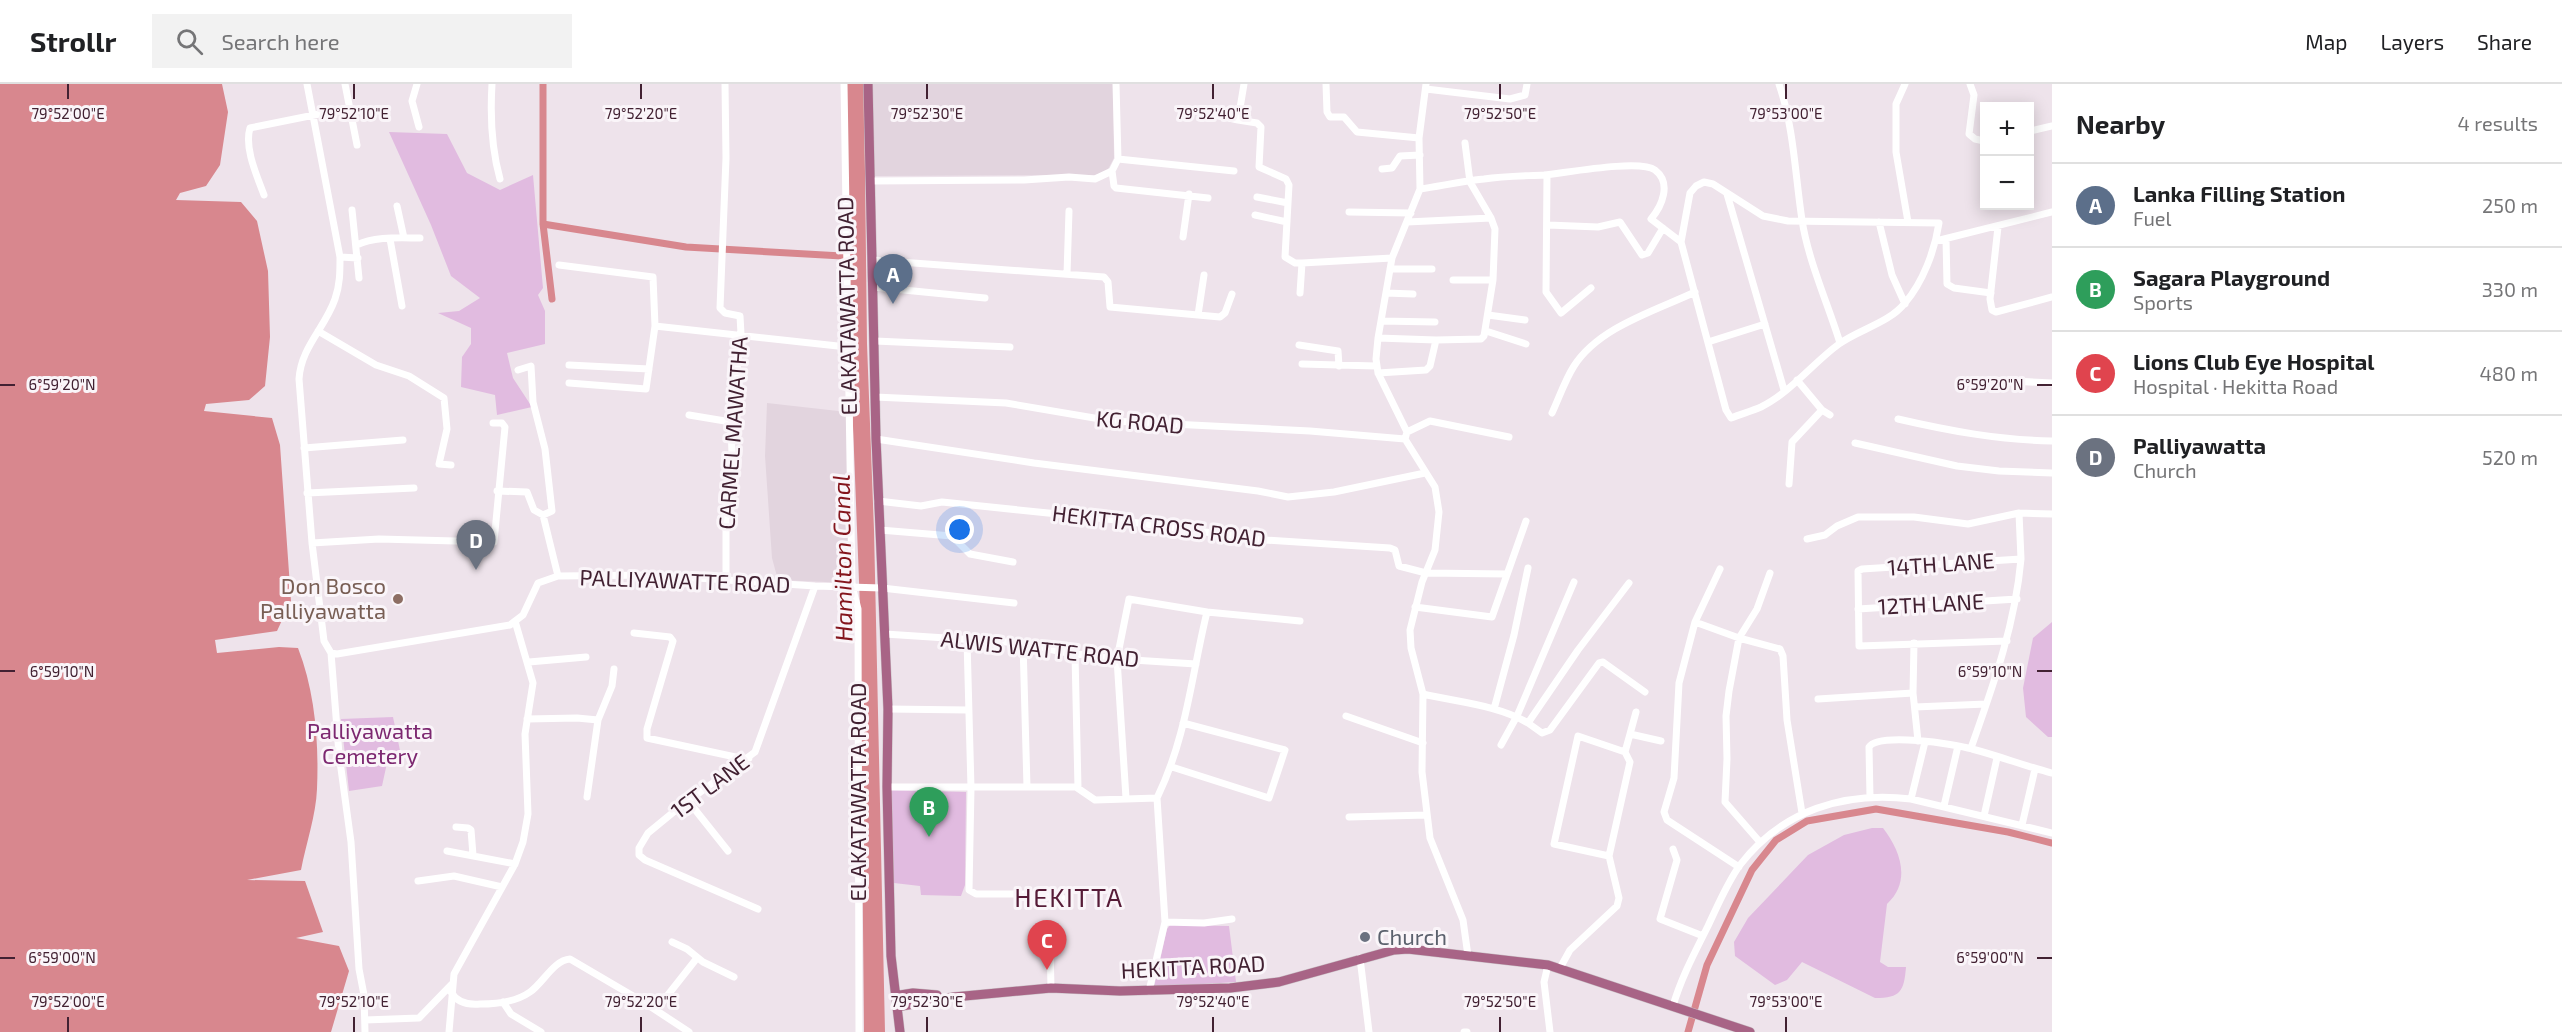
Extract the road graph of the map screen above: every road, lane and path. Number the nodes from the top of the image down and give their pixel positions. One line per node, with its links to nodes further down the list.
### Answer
1 (307, 84): 18 (street)
2 (345, 84): 16 (street)
3 (417, 84): 21 (street)
4 (492, 84): 33 (street)
5 (725, 84): 101 (street, CARMEL MAWATHA)
6 (844, 84): 109 (street, ELAKATAWATTA ROAD)
7 (868, 84): 34 (main road)
8 (1116, 84): 28 (street)
9 (1244, 84): 19 (street)
10 (1326, 84): 23 (street)
11 (1527, 84): 15 (street)
12 (1779, 84): 51 (street)
13 (1905, 84): 55 (street)
14 (1970, 84): 24 (street)
15 (1426, 86): 23 (street)
16 (349, 108): 18 (street); 26 (street)
17 (1196, 111): 19 (street)
18 (313, 115): 38 (street); 67 (street)
19 (1238, 120): 42 (street)
20 (2052, 126): 22 (street)
21 (419, 127)
22 (2034, 130)
23 (1419, 138): 27 (street)
24 (1980, 139)
25 (1465, 143): 35 (street)
26 (357, 145)
27 (1420, 155): 29 (street); 36 (street)
28 (1118, 159): 30 (street); 31 (street)
29 (1382, 169)
30 (1112, 171): 34 (street); 39 (street)
31 (1234, 171)
32 (1547, 175): 35 (street); 56 (street); 58 (street)
33 (500, 179)
34 (871, 181): 70 (main road)
35 (1470, 182): 36 (street); 50 (street)
36 (1420, 189): 48 (street)
37 (1726, 194): 51 (street); 65 (street); 97 (street)
38 (264, 195)
39 (1189, 195): 40 (street); 59 (street)
40 (1208, 198)
41 (1257, 198): 42 (street)
42 (1288, 203): 52 (street)
43 (397, 206): 60 (street)
44 (352, 210): 66 (street)
45 (1069, 211): 75 (street)
46 (1350, 212): 48 (street)
47 (2052, 212): 57 (street)
48 (1411, 213): 53 (street)
49 (1255, 215): 52 (street)
50 (1491, 218): 53 (street); 79 (street)
51 (1802, 220): 54 (street); 106 (street)
52 (1287, 222): 71 (street)
53 (1407, 222): 69 (street)
54 (1879, 222): 55 (street); 90 (street)
55 (1908, 222): 64 (street)
56 (1548, 225): 58 (street); 81 (street)
57 (1998, 226): 63 (street); 85 (street)
58 (1664, 228): 65 (street)
59 (1183, 237)
60 (404, 238): 61 (street); 62 (street)
61 (420, 238)
62 (390, 239): 66 (street); 91 (street)
63 (1946, 239): 64 (street); 85 (street)
64 (1936, 241): 90 (street)
65 (1681, 242): 82 (street)
66 (357, 245): 68 (street)
67 (340, 257): 68 (street); 99 (street)
68 (358, 258): 77 (street)
69 (1392, 258): 71 (street); 73 (street)
70 (873, 260): 75 (street); 80 (main road)
71 (1302, 263): 83 (street)
72 (559, 265): 98 (street)
73 (1390, 269): 74 (street); 84 (street)
74 (1432, 269)
75 (1068, 274): 92 (street)
76 (1204, 275): 92 (street)
77 (359, 278)
78 (1453, 280): 79 (street)
79 (1493, 280): 93 (street)
80 (873, 287): 89 (street); 104 (main road)
81 (1591, 288)
82 (1695, 292): 105 (street); 124 (street)
83 (1300, 293)
84 (1386, 293): 87 (street); 95 (street)
85 (1991, 293): 88 (street)
86 (1232, 294): 92 (street)
87 (1413, 294)
88 (2052, 297)
89 (985, 298)
90 (1905, 304): 106 (street)
91 (402, 306)
92 (1198, 315)
93 (1488, 315): 94 (street); 100 (street)
94 (1525, 320)
95 (1381, 321): 96 (street); 102 (street)
96 (1435, 322)
97 (1766, 324): 105 (street); 121 (street)
98 (655, 326): 101 (street); 114 (street)
99 (318, 331): 136 (street); 137 (street)
100 (1486, 331): 103 (street); 107 (street)
101 (741, 334): 109 (street); 128 (street, CARMEL MAWATHA)
102 (1378, 338): 103 (street); 116 (street)
103 (1436, 340): 116 (street)
104 (874, 341): 110 (street); 122 (main road)
105 (1708, 342): 121 (street)
106 (1840, 343): 118 (street)
107 (1526, 344)
108 (1299, 345): 113 (street)
109 (847, 347): 164 (street, ELAKATAWATTA ROAD)
110 (1010, 347)
111 (1302, 364): 113 (street)
112 (569, 365): 114 (street)
113 (1339, 366): 116 (street)
114 (648, 369): 119 (street)
115 (518, 370): 147 (street)
116 (1377, 370): 130 (street)
117 (1990, 380): 120 (street)
118 (1797, 381): 121 (street); 123 (street)
119 (569, 383)
120 (2052, 383)
121 (1784, 390)
122 (875, 397): 130 (street, KG ROAD); 132 (main road)
123 (1822, 410): 126 (street); 140 (street)
124 (1552, 412)
125 (689, 415): 128 (street)
126 (1830, 415)
127 (1898, 419): 134 (street)
128 (731, 422): 160 (street, CARMEL MAWATHA)
129 (493, 423): 142 (street)
130 (1406, 435): 131 (street); 138 (street)
131 (1509, 437)
132 (876, 439): 138 (street); 144 (main road)
133 (403, 440): 136 (street)
134 (2052, 441)
135 (1855, 443): 139 (street)
136 (304, 448): 143 (street)
137 (450, 465)
138 (1425, 473): 156 (street)
139 (2052, 473)
140 (1789, 484)
141 (414, 488): 143 (street)
142 (497, 490): 147 (street); 151 (street)
143 (307, 492): 151 (street)
144 (878, 501): 149 (main road); 156 (street, HEKITTA CROSS ROAD)
145 (2019, 513): 146 (street); 150 (street); 152 (street)
146 (2052, 514)
147 (543, 515): 159 (street)
148 (1526, 522): 158 (street)
149 (880, 530): 153 (street); 165 (main road)
150 (1807, 539)
151 (312, 543): 181 (street)
152 (2021, 559): 166 (street, 14TH LANE); 169 (street, 14TH LANE)
153 (1013, 562)
154 (1528, 568): 196 (street)
155 (1719, 569): 173 (street)
156 (1426, 573): 158 (street); 168 (street)
157 (1770, 573): 176 (street)
158 (1507, 574): 168 (street)
159 (558, 576): 160 (street, PALLIYAWATTE ROAD); 171 (street, PALLIYAWATTE ROAD)
160 (726, 580): 163 (street, PALLIYAWATTE ROAD)
161 (1574, 582): 199 (street)
162 (1629, 583): 203 (street)
163 (814, 586): 164 (street, PALLIYAWATTE ROAD); 212 (street, 1ST LANE)
164 (852, 586): 165 (street, PALLIYAWATTE ROAD); 274 (street, ELAKATAWATTA ROAD)
165 (882, 588): 167 (street, PALLIYAWATTE ROAD); 175 (main road)
166 (2017, 600): 169 (street, 12TH LANE); 178 (street, 12TH LANE)
167 (1014, 603)
168 (1415, 607): 190 (street)
169 (1858, 609): 180 (street, 12TH LANE)
170 (1207, 612): 172 (street); 184 (street); 186 (street)
171 (515, 621): 181 (street); 185 (street)
172 (1300, 621)
173 (1695, 622): 176 (street); 242 (street)
174 (634, 633): 212 (street)
175 (885, 634): 177 (street, ALWIS WATTE ROAD); 194 (main road)
176 (1739, 638): 228 (street); 235 (street)
177 (967, 640): 179 (street, ALWIS WATTE ROAD); 195 (street)
178 (2007, 641): 180 (street); 192 (street, 12TH LANE)
179 (1023, 643): 182 (street, ALWIS WATTE ROAD); 218 (street)
180 (1914, 643): 189 (street)
181 (331, 653): 268 (street)
182 (1075, 654): 184 (street, ALWIS WATTE ROAD); 220 (street)
183 (586, 657): 185 (street)
184 (1117, 659): 186 (street, ALWIS WATTE ROAD); 223 (street)
185 (529, 662): 200 (street)
186 (1196, 664): 202 (street)
187 (614, 669): 201 (street)
188 (1645, 692): 203 (street)
189 (1913, 693): 191 (street); 193 (street)
190 (1423, 694): 196 (street); 207 (street)
191 (1818, 699)
192 (1986, 705): 193 (street); 210 (street, 12TH LANE)
193 (1915, 707): 206 (street)
194 (888, 709): 195 (street); 217 (main road)
195 (968, 710): 219 (street)
196 (1494, 710): 199 (street)
197 (1636, 712): 204 (street)
198 (1346, 716): 207 (street)
199 (1517, 716): 203 (street); 208 (street)
200 (527, 719): 201 (street); 241 (street)
201 (598, 720): 221 (street)
202 (1184, 723): 214 (street); 214 (street)
203 (1528, 723)
204 (1630, 734): 205 (street); 211 (street)
205 (1662, 741)
206 (1922, 742): 209 (street); 222 (street); 225 (street)
207 (1423, 743): 229 (street)
208 (1501, 745)
209 (1958, 746): 210 (street); 227 (street)
210 (1971, 748): 213 (street)
211 (1625, 752): 240 (street); 240 (street)
212 (750, 758): 226 (street, 1ST LANE)
213 (1997, 758): 215 (street); 230 (street)
214 (1172, 767): 224 (street)
215 (2035, 769): 216 (street); 232 (street)
216 (2052, 773)
217 (887, 787): 219 (street); 262 (main road)
218 (1027, 787): 219 (street); 220 (street)
219 (971, 788): 245 (street)
220 (1078, 788): 223 (street)
221 (587, 797)
222 (1870, 797): 225 (street); 228 (street)
223 (1126, 798): 224 (street)
224 (1157, 798): 248 (street)
225 (1911, 799): 227 (street)
226 (689, 802): 238 (street); 246 (street, 1ST LANE)
227 (1944, 806): 230 (street)
228 (1802, 813): 235 (street)
229 (1427, 815): 231 (street); 252 (street)
230 (1984, 816): 232 (street)
231 (1349, 817)
232 (2022, 825): 234 (street)
233 (456, 827): 239 (street)
234 (2052, 833)
235 (1759, 841): 242 (street)
236 (1673, 849): 249 (street)
237 (447, 851): 239 (street)
238 (728, 851)
239 (473, 855): 241 (street)
240 (1609, 856): 256 (street)
241 (515, 864): 244 (street)
242 (1739, 867): 249 (street)
243 (418, 881): 244 (street)
244 (502, 887): 258 (street)
245 (1062, 898)
246 (758, 909)
247 (1232, 919): 248 (street)
248 (1165, 922): 260 (street)
249 (1703, 936): 265 (street)
250 (672, 942): 253 (street)
251 (1050, 943): 259 (street)
252 (1467, 956): 254 (main road, HEKITTA ROAD); 255 (main road, HEKITTA ROAD)
253 (697, 958): 257 (street); 267 (street)
254 (1360, 958): 260 (main road, HEKITTA ROAD); 276 (street)
255 (1548, 965): 256 (main road, HEKITTA ROAD); 277 (street)
256 (1560, 968): 265 (main road, HEKITTA ROAD)
257 (734, 977)
258 (452, 984): 261 (street); 268 (street)
259 (1051, 988): 260 (main road, HEKITTA ROAD); 263 (main road, HEKITTA ROAD)
260 (1149, 991)
261 (451, 992): 264 (street); 271 (street)
262 (894, 996): 263 (main road, HEKITTA ROAD); 266 (main road)
263 (954, 997): 266 (main road, HEKITTA ROAD)
264 (504, 1002): 267 (street); 272 (street)
265 (1674, 1006): 269 (main road, HEKITTA ROAD)
266 (896, 1007): 275 (main road)
267 (656, 1010): 273 (street)
268 (365, 1020): 270 (street)
269 (1731, 1029): 278 (main road)
270 (365, 1032)
271 (449, 1032)
272 (540, 1032)
273 (689, 1032)
274 (859, 1032)
275 (900, 1032)
276 (1369, 1032)
277 (1550, 1032)
278 (1750, 1032)

